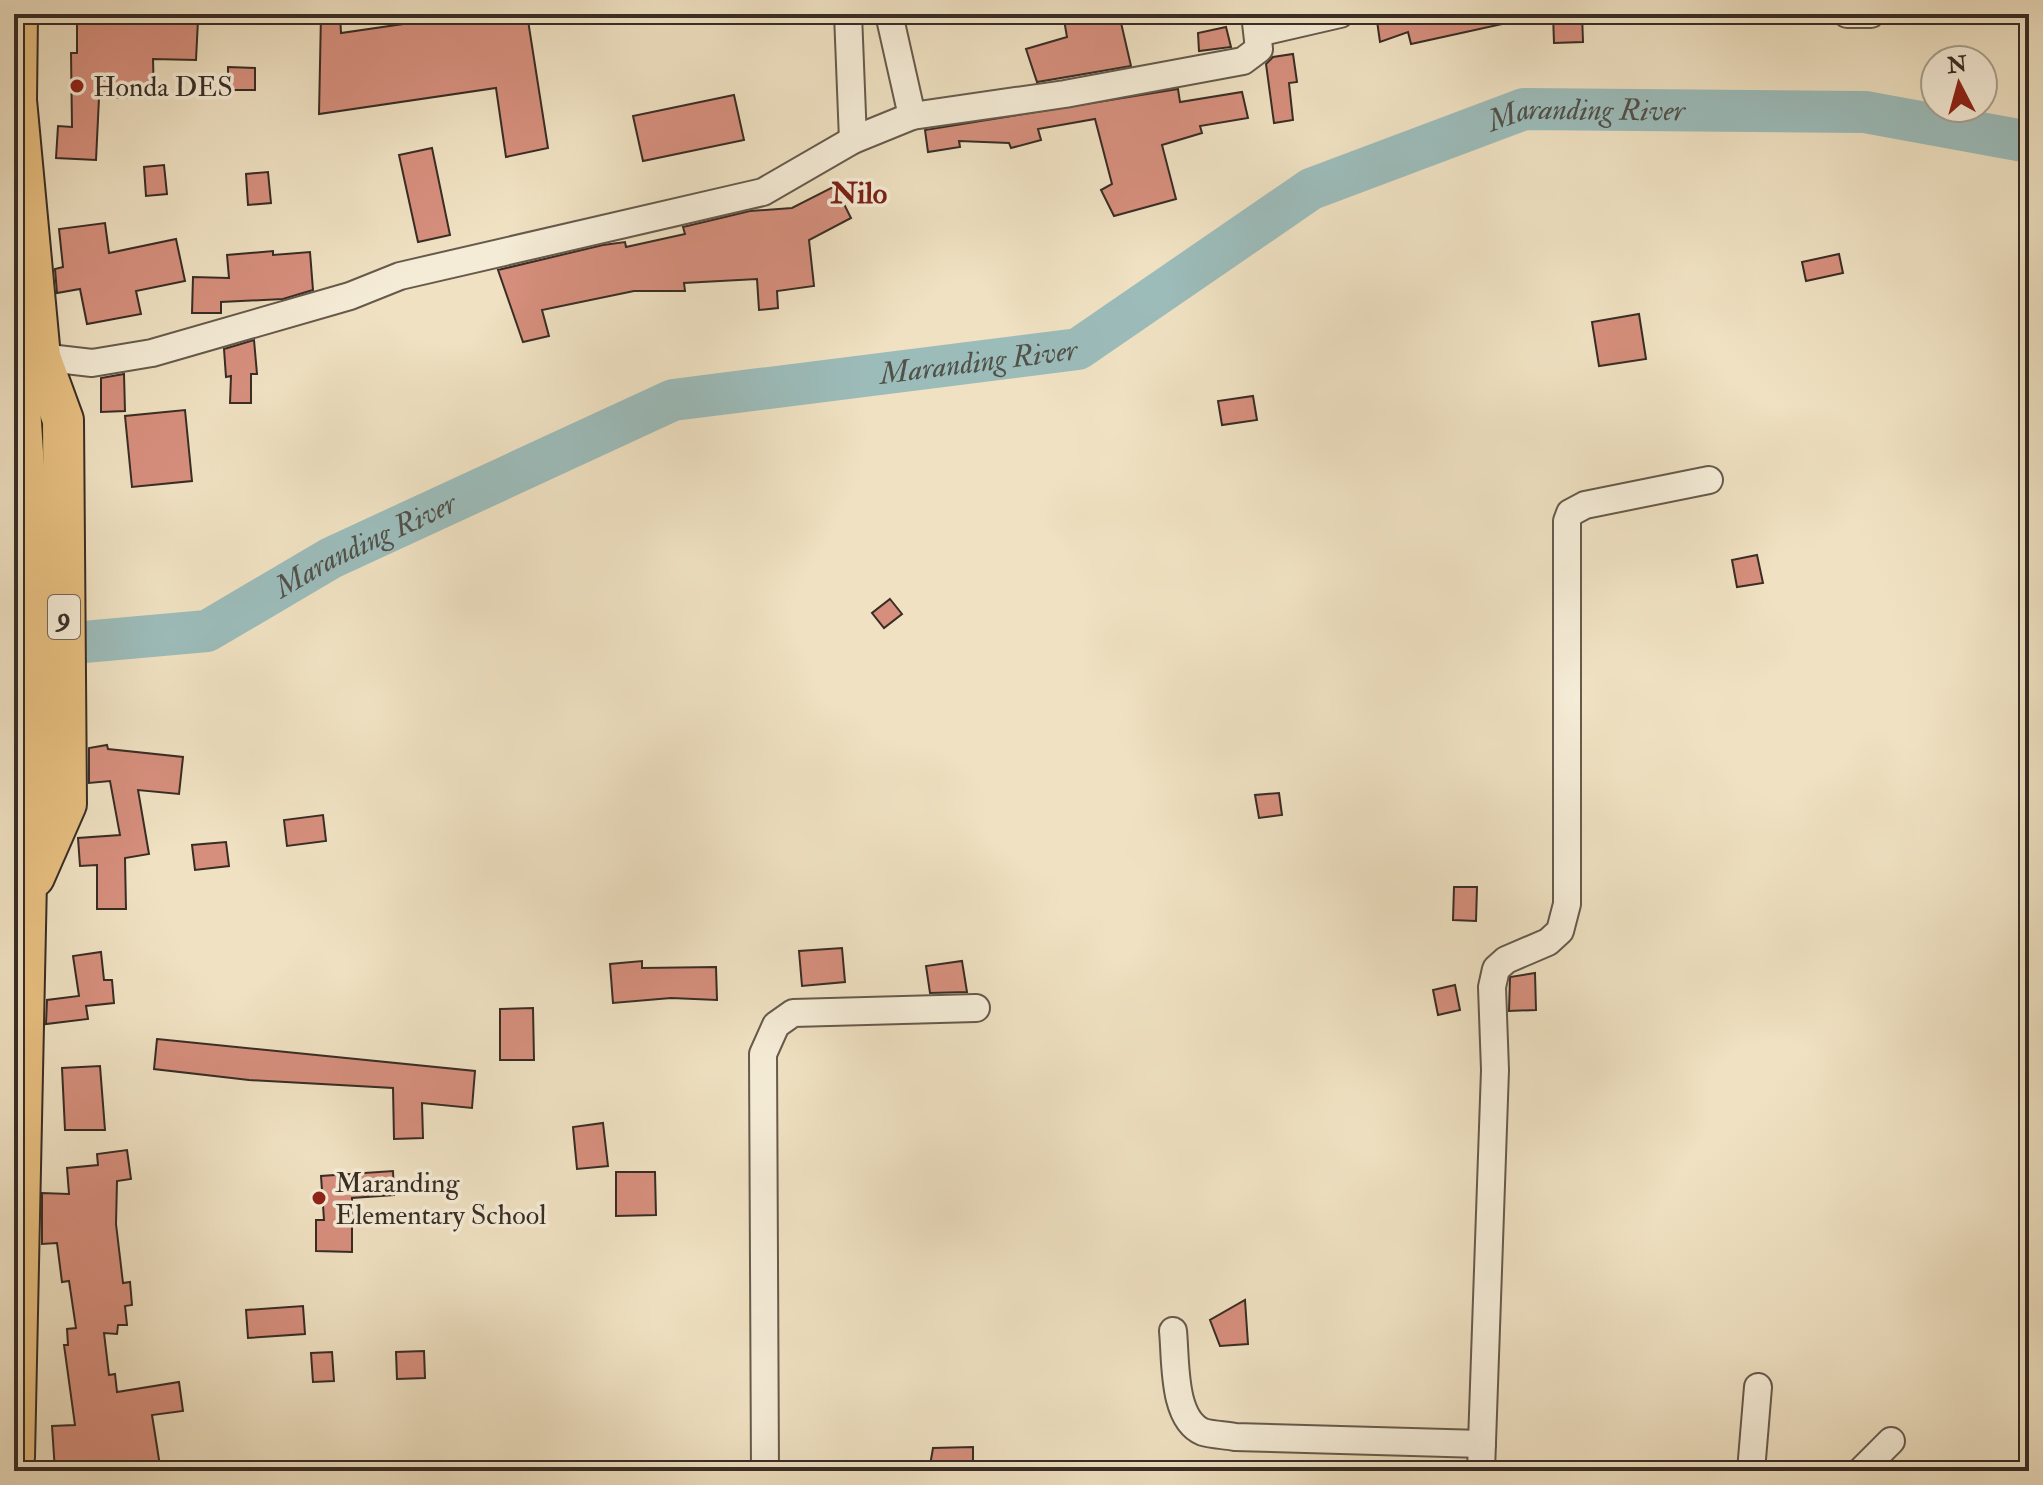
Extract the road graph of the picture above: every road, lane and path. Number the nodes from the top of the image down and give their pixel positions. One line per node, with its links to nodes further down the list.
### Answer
1 (17, 14): 10 (highway, 9)
2 (848, 14): 9 (street)
3 (889, 14): 8 (street)
4 (1340, 14): 7 (street)
5 (1847, 14): 6 (street)
6 (1871, 14)
7 (1257, 24): 8 (street)
8 (912, 116): 9 (street)
9 (853, 140): 10 (street)
10 (40, 357): 11 (highway, 9); 13 (highway, 9)
11 (17, 408): 13 (highway, 9)
12 (1709, 480): 18 (street)
13 (44, 497): 19 (highway, 9)
14 (976, 1008): 20 (street)
15 (1173, 1331): 18 (street)
16 (1758, 1387): 22 (street)
17 (1891, 1441): 23 (street)
18 (1482, 1444): 21 (street)
19 (14, 1457)
20 (765, 1471)
21 (1481, 1471)
22 (1751, 1471)
23 (1861, 1471)

